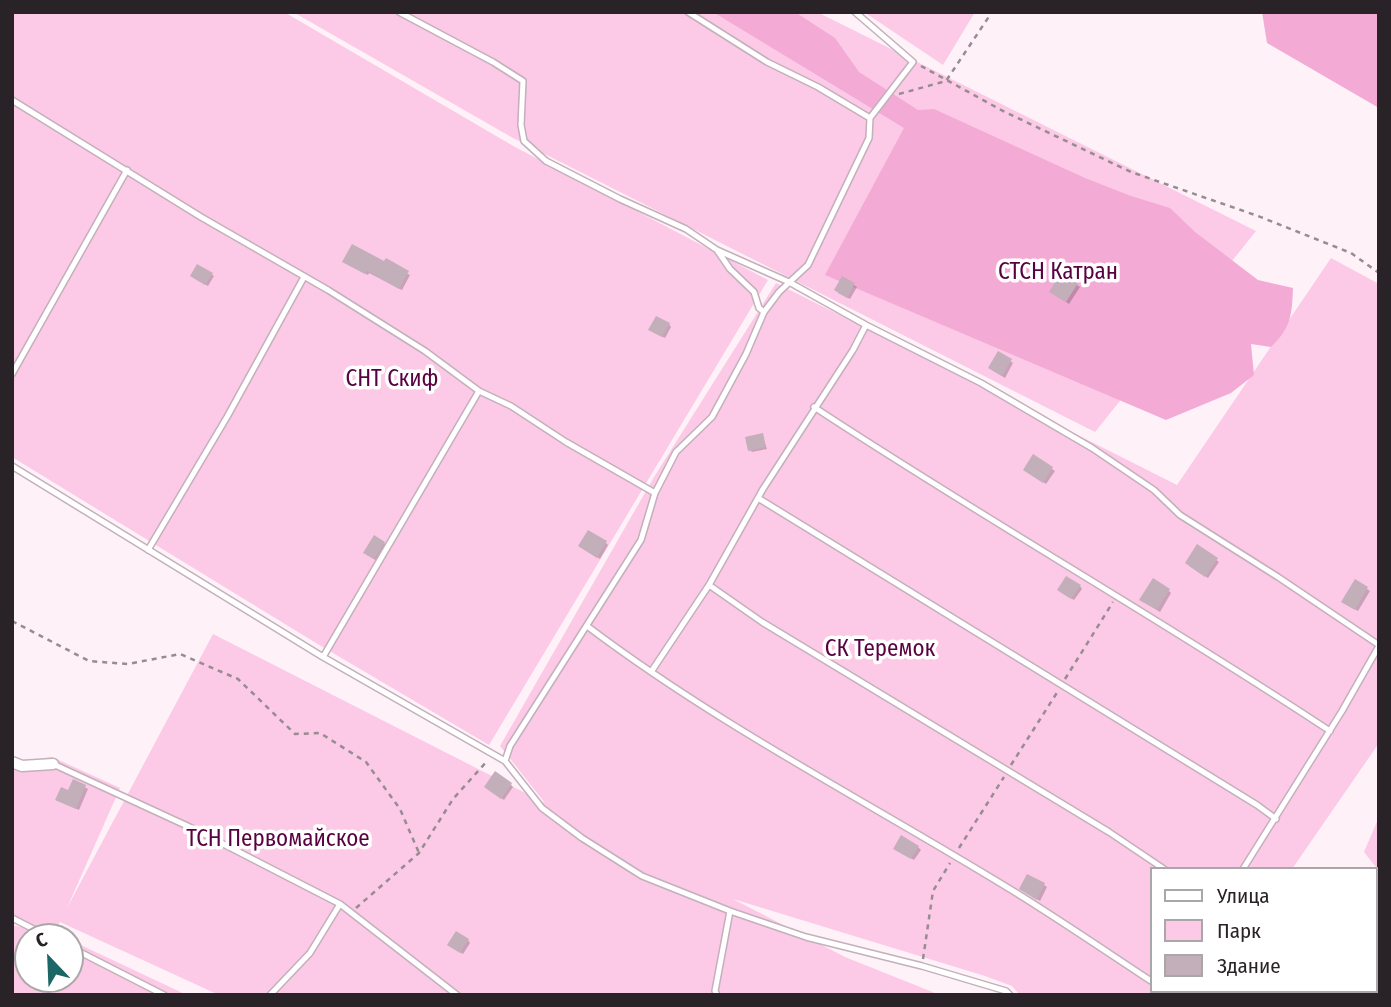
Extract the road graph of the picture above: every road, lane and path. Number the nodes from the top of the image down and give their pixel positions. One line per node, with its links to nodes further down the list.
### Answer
1 (399, 12): 11 (lane)
2 (688, 12): 9 (lane)
3 (855, 12): 5 (lane)
4 (992, 12): 6 (path)
5 (913, 62): 6 (path); 7 (lane)
6 (946, 81): 7 (path); 12 (path)
7 (886, 98): 9 (lane)
8 (12, 100): 10 (lane)
9 (870, 118): 14 (lane)
10 (127, 170): 13 (lane); 17 (lane)
11 (717, 250): 14 (lane); 15 (lane)
12 (1379, 273)
13 (304, 276): 18 (lane); 23 (lane)
14 (789, 282): 15 (lane); 16 (lane)
15 (764, 312): 21 (lane)
16 (866, 325): 19 (lane); 27 (lane)
17 (12, 374)
18 (479, 391): 21 (lane); 28 (lane)
19 (814, 408): 22 (lane); 30 (lane)
20 (12, 466): 23 (lane)
21 (656, 493): 26 (lane)
22 (758, 498): 24 (lane); 35 (lane)
23 (148, 550): 28 (lane)
24 (709, 585): 29 (lane); 37 (lane)
25 (12, 621): 36 (path)
26 (587, 626): 29 (lane); 32 (lane)
27 (1379, 646): 30 (lane)
28 (323, 657): 31 (lane)
29 (651, 672): 43 (lane)
30 (1330, 732): 35 (lane)
31 (494, 754): 32 (lane); 36 (path)
32 (505, 761): 40 (lane)
33 (12, 762): 34 (street)
34 (53, 764): 39 (lane)
35 (1276, 819): 38 (lane)
36 (419, 853): 41 (path)
37 (1161, 867)
38 (1244, 867)
39 (340, 904): 41 (lane); 45 (lane)
40 (730, 911): 47 (lane); 48 (lane)
41 (351, 913): 46 (lane)
42 (84, 954): 44 (lane)
43 (1150, 980)
44 (164, 995)
45 (270, 995)
46 (457, 995)
47 (717, 995)
48 (1010, 995)

